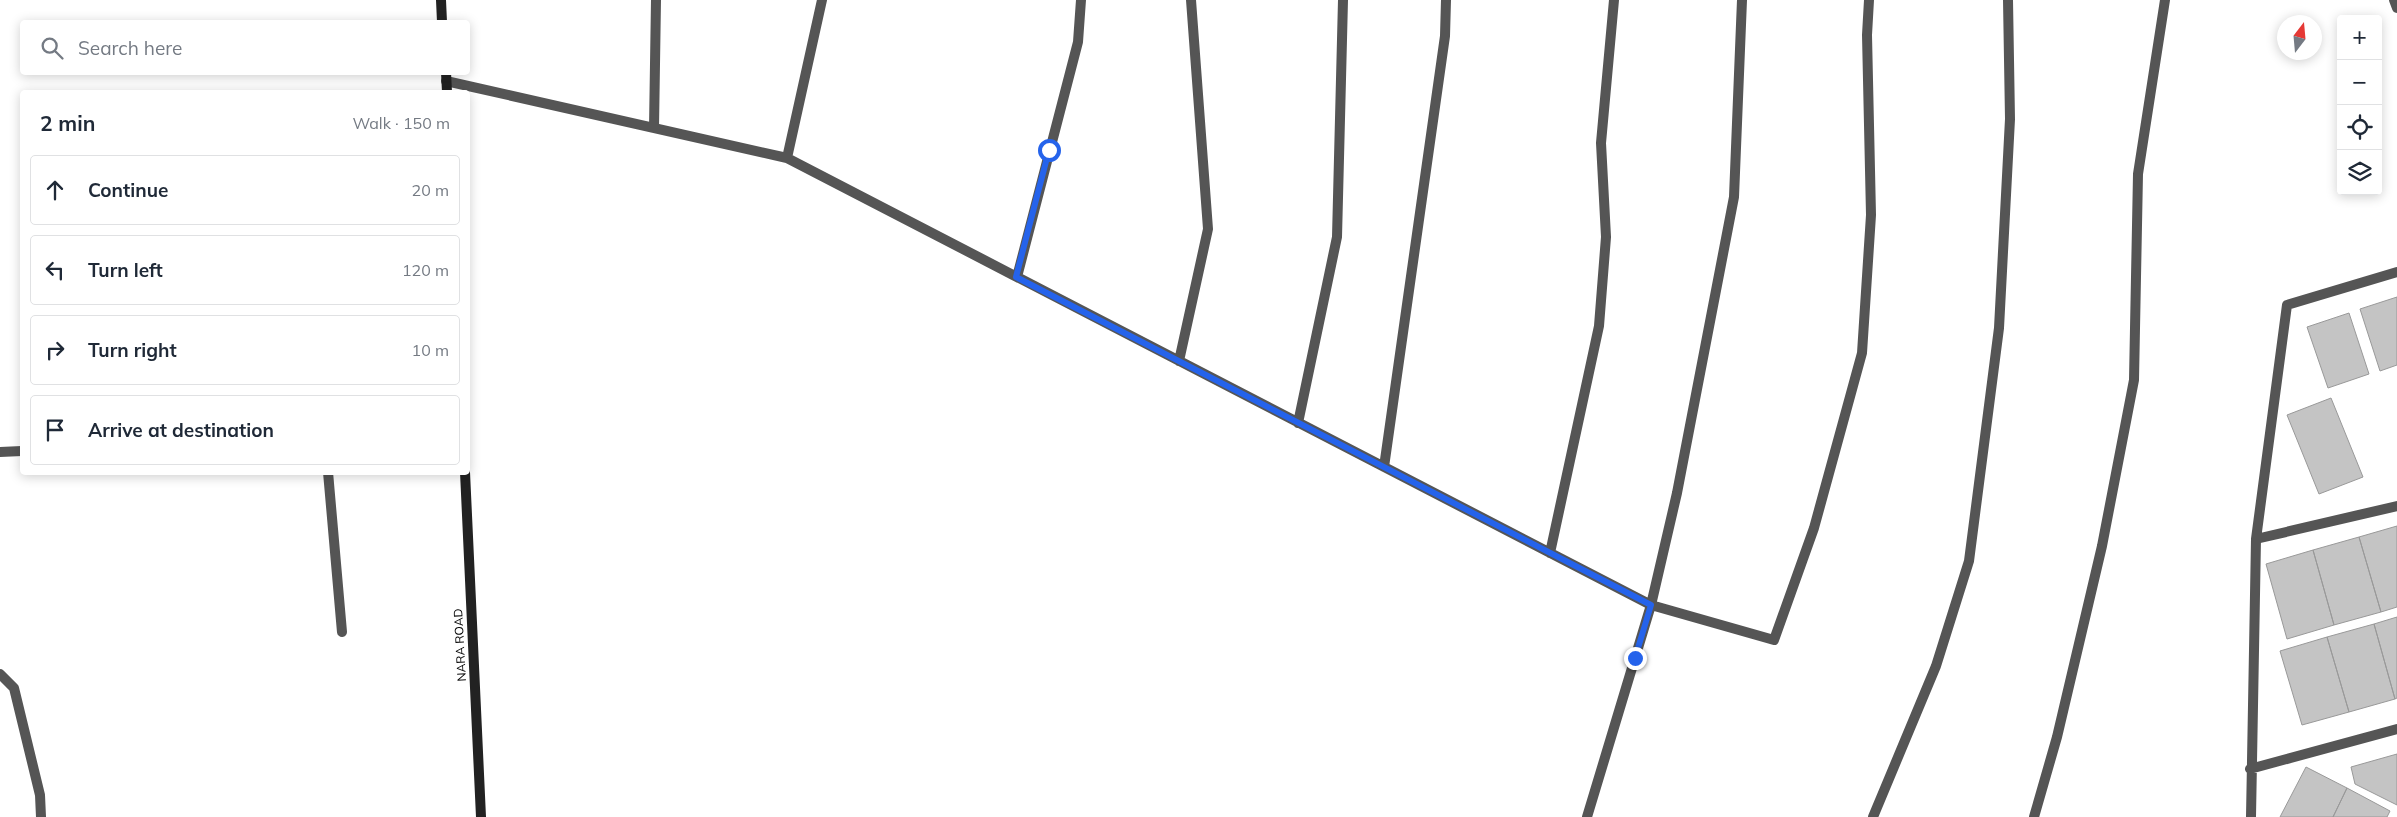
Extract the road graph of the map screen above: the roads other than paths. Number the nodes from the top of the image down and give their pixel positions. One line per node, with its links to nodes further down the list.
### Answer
1 (441, 0): 15 (main road)
2 (656, 0): 18 (street)
3 (822, 0): 19 (street)
4 (1081, 0): 21 (street)
5 (1191, 0): 22 (street)
6 (1343, 0): 23 (street)
7 (1446, 0): 26 (street)
8 (1614, 0): 31 (street)
9 (1742, 0): 32 (street)
10 (1869, 0): 32 (street)
11 (2008, 0): 40 (street)
12 (2165, 0): 41 (street)
13 (2394, 0): 14 (street)
14 (2397, 8)
15 (442, 20)
16 (446, 77): 17 (main road); 18 (street)
17 (447, 90)
18 (654, 128): 19 (street)
19 (787, 158): 21 (street)
20 (2397, 272): 30 (street)
21 (1016, 277): 22 (street)
22 (1179, 361): 23 (street)
23 (1298, 423): 26 (street)
24 (20, 451): 25 (street)
25 (0, 452)
26 (1384, 467): 31 (street)
27 (328, 475): 33 (street)
28 (465, 475): 38 (main road, NARA ROAD)
29 (2397, 506): 30 (street)
30 (2256, 539): 36 (street)
31 (1550, 553): 32 (street)
32 (1651, 605): 39 (street)
33 (342, 632)
34 (0, 674): 37 (street)
35 (2397, 729): 36 (street)
36 (2250, 769): 42 (street)
37 (41, 817)
38 (481, 817)
39 (1587, 817)
40 (1873, 817)
41 (2034, 817)
42 (2251, 817)

